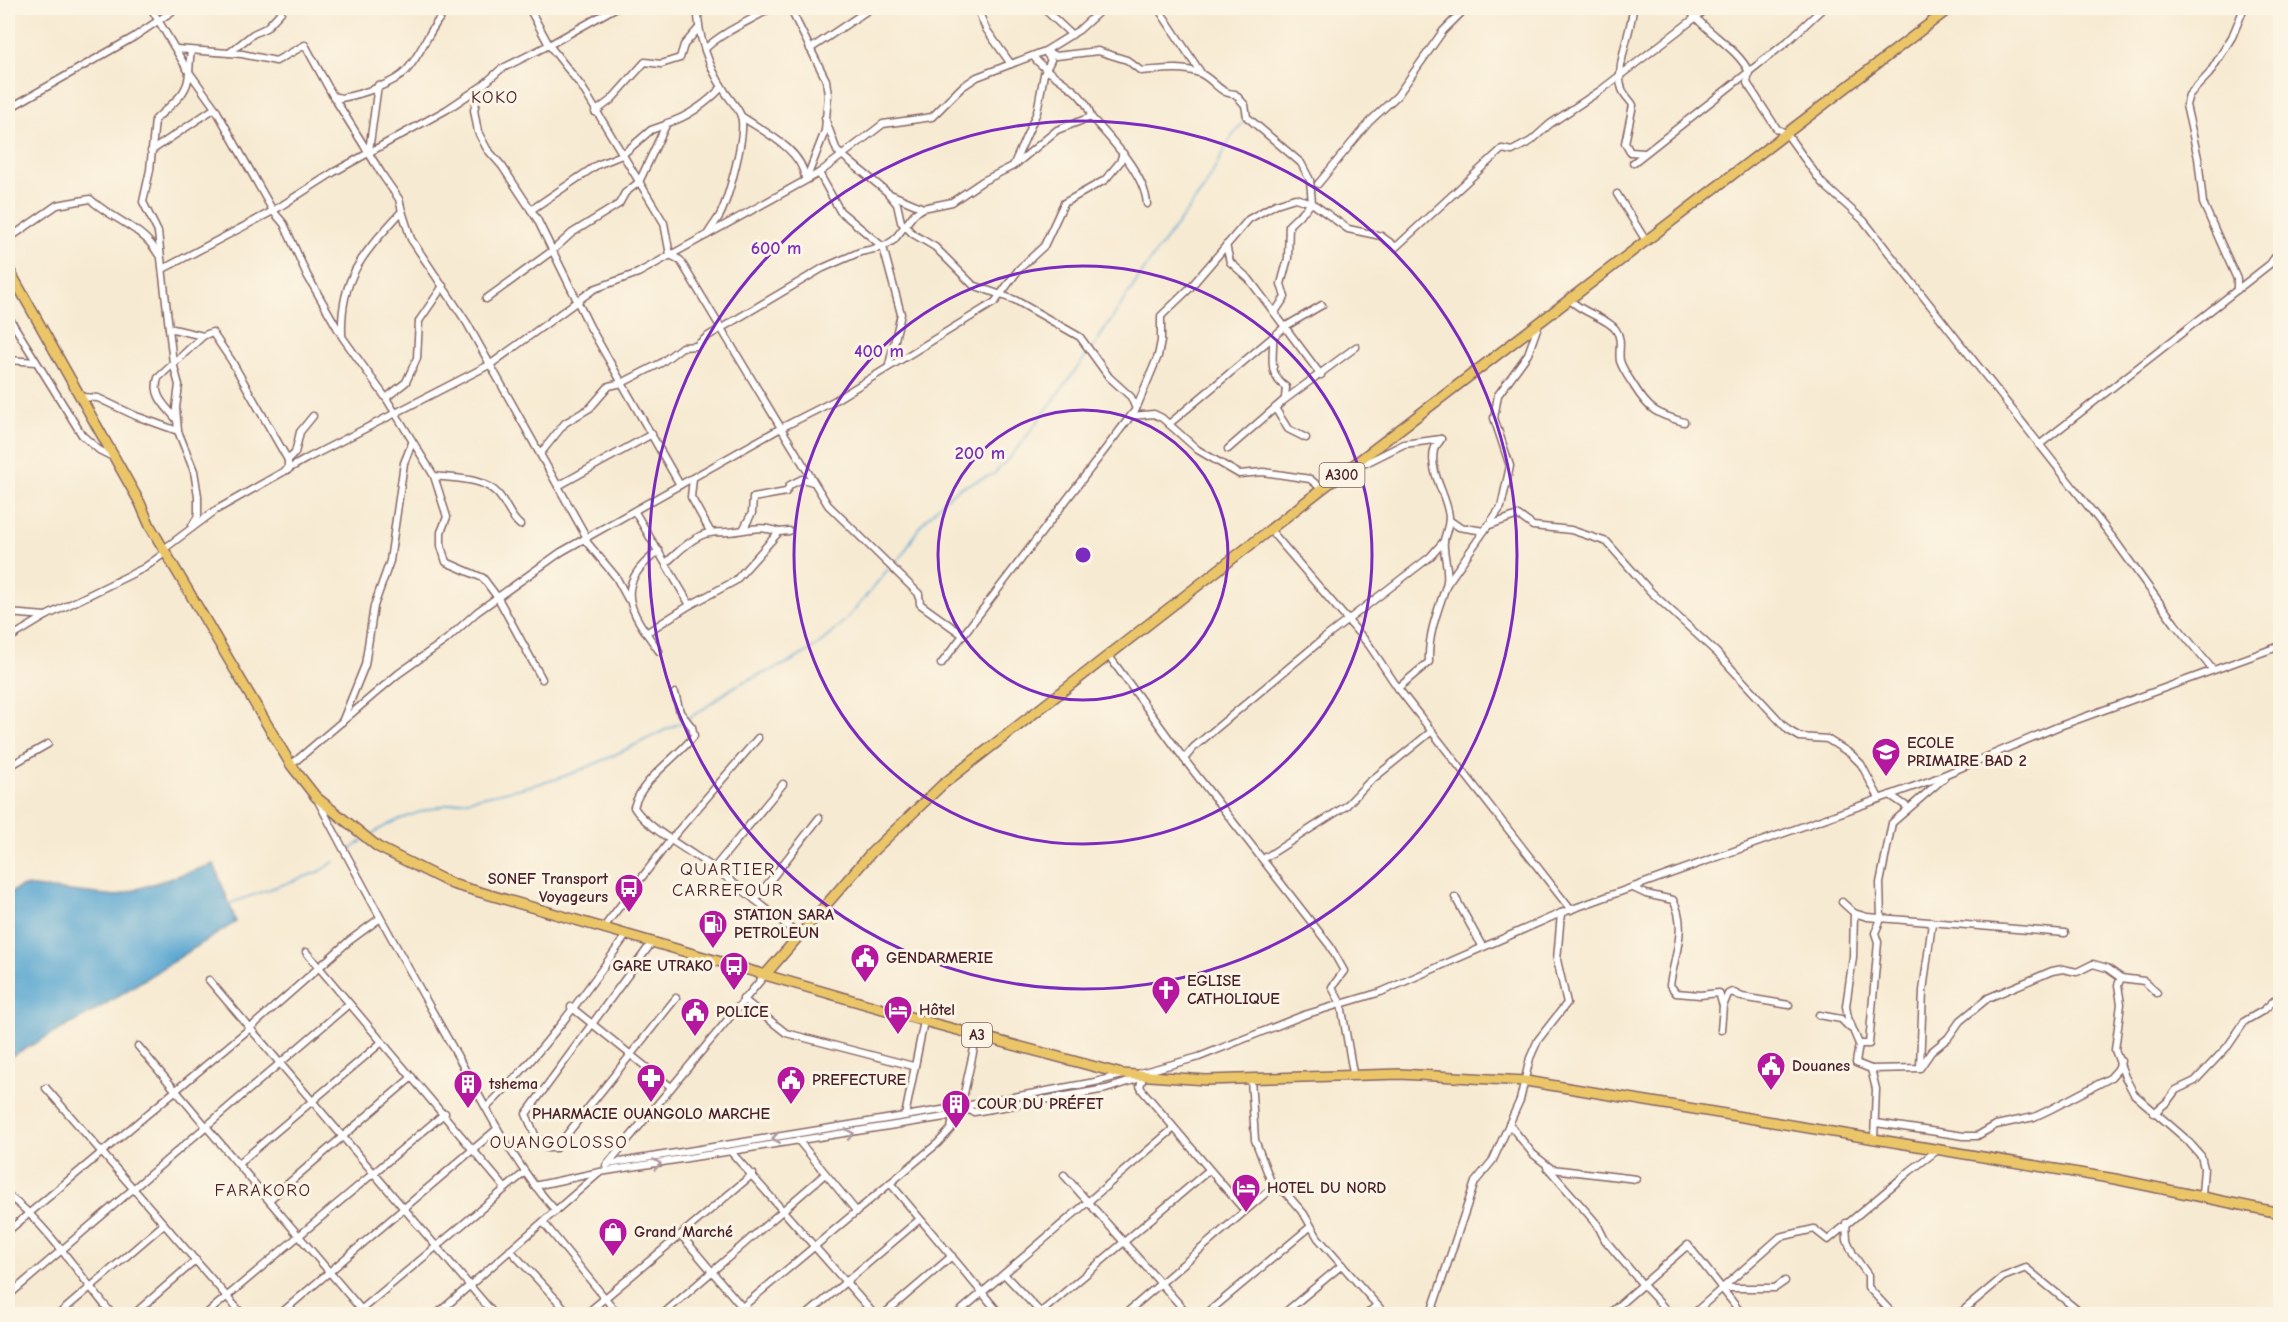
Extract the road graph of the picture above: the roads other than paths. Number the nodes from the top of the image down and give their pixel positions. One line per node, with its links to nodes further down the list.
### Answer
1 (151, 8): 23 (street)
2 (177, 8): 23 (street)
3 (279, 8): 32 (street)
4 (448, 8): 40 (street)
5 (529, 8): 26 (street)
6 (615, 8): 26 (street)
7 (698, 8): 24 (street)
8 (771, 8): 27 (street)
9 (790, 8): 29 (street)
10 (871, 8): 29 (street)
11 (977, 8): 34 (street)
12 (1042, 8): 25 (street)
13 (1103, 8): 25 (street)
14 (1158, 8): 38 (street)
15 (1466, 8): 63 (street)
16 (1633, 8): 39 (street)
17 (1688, 8): 22 (street)
18 (1708, 8): 22 (street)
19 (1823, 8): 37 (street)
20 (1950, 8): 51 (highway, A300)
21 (2241, 8): 85 (street)
22 (1694, 18): 37 (street); 39 (street)
23 (157, 20): 28 (street); 45 (street)
24 (698, 29): 27 (street); 46 (street)
25 (1072, 35): 31 (street)
26 (549, 45): 42 (street); 46 (street)
27 (706, 48): 41 (street)
28 (176, 49): 30 (street); 35 (street)
29 (810, 49): 49 (street)
30 (191, 51): 32 (street); 35 (street)
31 (1045, 51): 33 (street); 36 (street); 38 (street)
32 (229, 53): 43 (street)
33 (1033, 56): 34 (street); 36 (street)
34 (1011, 64): 57 (street)
35 (187, 69): 44 (street); 52 (street)
36 (1047, 69): 48 (street); 59 (street)
37 (1749, 72): 51 (street); 55 (street)
38 (1201, 73): 66 (street)
39 (1620, 76): 55 (street); 66 (street)
40 (378, 85): 43 (street); 53 (street)
41 (722, 87): 47 (street); 50 (street)
42 (480, 88): 53 (street); 69 (street)
43 (333, 96): 53 (street)
44 (215, 108): 52 (street); 70 (street)
45 (8, 109)
46 (595, 112): 56 (street)
47 (741, 116): 61 (street); 73 (street)
48 (1091, 117): 54 (street); 59 (street)
49 (825, 118): 57 (street); 61 (street)
50 (666, 124): 56 (street); 62 (street)
51 (1786, 133): 75 (highway, A300); 124 (street)
52 (150, 151): 81 (street)
53 (368, 152): 70 (street); 71 (street)
54 (1123, 153): 67 (street); 86 (street)
55 (1647, 153): 58 (street)
56 (622, 155): 62 (street); 69 (street)
57 (842, 155): 60 (street); 64 (street)
58 (1633, 163)
59 (1013, 166): 68 (street)
60 (819, 173): 61 (street); 77 (street)
61 (805, 181): 73 (street)
62 (639, 182): 79 (street); 80 (street)
63 (1318, 184)
64 (887, 192): 68 (street); 72 (street)
65 (1617, 194): 75 (street)
66 (1312, 203): 76 (street); 91 (street)
67 (1147, 204)
68 (923, 208): 72 (street)
69 (531, 210): 79 (street)
70 (273, 211): 83 (street); 99 (street)
71 (402, 211): 84 (street); 99 (street)
72 (905, 226): 77 (street); 86 (street)
73 (707, 234): 80 (street)
74 (8, 239): 81 (street)
75 (1646, 241): 88 (highway, A300)
76 (1226, 245): 91 (street); 112 (street)
77 (883, 247): 96 (street); 104 (street)
78 (2280, 250): 85 (street)
79 (552, 251): 87 (street); 89 (street)
80 (670, 255): 89 (street); 96 (street)
81 (160, 257): 83 (street)
82 (8, 268): 108 (highway, A3)
83 (163, 269): 95 (street)
84 (443, 286): 103 (street); 109 (street)
85 (2237, 290): 124 (street)
86 (1003, 294): 104 (street); 112 (street)
87 (486, 299)
88 (1570, 300): 94 (highway, A300); 117 (street)
89 (577, 301): 103 (street); 107 (street)
90 (1322, 305): 93 (street)
91 (1275, 312): 93 (street)
92 (8, 316): 102 (street)
93 (1286, 326): 98 (street); 106 (street)
94 (1538, 326): 129 (highway, A300); 142 (street)
95 (169, 328): 97 (street); 105 (street)
96 (722, 329): 107 (street); 119 (street)
97 (203, 336): 105 (street); 128 (street)
98 (1273, 337): 110 (street); 118 (street)
99 (343, 338): 109 (street)
100 (1356, 347): 106 (street)
101 (8, 360): 102 (street)
102 (36, 362): 127 (street)
103 (491, 364): 113 (street); 126 (street)
104 (889, 365): 119 (street)
105 (174, 366): 116 (street); 116 (street)
106 (1321, 375): 110 (street)
107 (622, 383): 121 (street); 126 (street)
108 (81, 397): 120 (street); 127 (highway, A3)
109 (386, 398): 113 (street)
110 (1283, 401): 111 (street)
111 (1275, 408): 122 (street); 125 (street)
112 (1136, 409): 115 (street)
113 (395, 411): 123 (street); 130 (street)
114 (313, 416): 128 (street)
115 (1131, 416): 118 (street); 160 (street)
116 (177, 419): 120 (street)
117 (1684, 422)
118 (1168, 424): 136 (street)
119 (781, 428): 132 (street); 133 (street)
120 (178, 431): 141 (street)
121 (652, 434): 134 (street); 135 (street)
122 (1306, 438)
123 (412, 443): 131 (street); 170 (street)
124 (2038, 446): 166 (street)
125 (1228, 449)
126 (540, 454): 135 (street)
127 (115, 458): 149 (highway, A3)
128 (288, 460): 130 (street)
129 (1357, 464): 136 (highway, A300); 138 (street)
130 (288, 470): 141 (street)
131 (434, 476): 139 (street); 153 (street)
132 (693, 478): 134 (street); 143 (street)
133 (813, 483): 140 (street); 160 (street)
134 (680, 485): 137 (street)
135 (558, 486): 147 (street)
136 (1322, 489): 145 (highway, A300)
137 (635, 512): 147 (street); 150 (street)
138 (1449, 520): 142 (street); 148 (street)
139 (520, 525)
140 (744, 528): 143 (street); 146 (street)
141 (191, 529): 149 (street)
142 (1485, 529): 152 (street); 181 (street)
143 (710, 531): 151 (street)
144 (789, 531): 146 (street)
145 (1271, 531): 158 (street); 164 (highway, A300)
146 (779, 532): 155 (street)
147 (586, 539): 153 (street); 154 (street)
148 (1444, 541): 152 (street); 158 (street)
149 (165, 551): 157 (street); 175 (highway, A3)
150 (659, 551): 151 (street); 154 (street)
151 (666, 563): 155 (street)
152 (1447, 584): 168 (street)
153 (498, 598): 167 (street); 170 (street)
154 (628, 599): 159 (street)
155 (690, 604): 159 (street)
156 (8, 613): 157 (street)
157 (46, 616): 161 (street)
158 (1347, 619): 168 (street); 174 (street)
159 (646, 633): 163 (street)
160 (963, 635): 165 (street)
161 (8, 639)
162 (2280, 646): 166 (street)
163 (659, 651)
164 (1109, 656): 174 (street); 200 (highway, A300)
165 (941, 664)
166 (2213, 670): 177 (street)
167 (542, 679)
168 (1398, 688): 171 (street)
169 (675, 693): 184 (street)
170 (342, 722): 175 (street)
171 (1432, 731): 185 (street); 191 (street)
172 (758, 738): 184 (street)
173 (48, 744): 176 (street)
174 (1184, 759): 185 (street)
175 (291, 765): 180 (highway, A3)
176 (8, 766)
177 (1949, 774): 179 (street); 182 (street)
178 (783, 783): 186 (street)
179 (1890, 795): 181 (street); 182 (street)
180 (316, 797): 194 (street); 197 (highway, A3)
181 (1879, 798): 187 (street)
182 (1909, 808): 195 (street)
183 (819, 818): 189 (street)
184 (672, 838): 186 (street); 197 (street)
185 (1263, 859): 213 (street)
186 (714, 868): 189 (street)
187 (1634, 888): 191 (street); 215 (street)
188 (1455, 897): 202 (street)
189 (754, 900): 200 (street)
190 (1842, 902): 193 (street)
191 (1572, 910): 192 (street)
192 (1562, 913): 202 (street); 238 (street)
193 (1854, 913): 195 (street); 223 (street)
194 (379, 919): 204 (street); 243 (street)
195 (1881, 919): 196 (street); 225 (street)
196 (1932, 923): 198 (street); 231 (street)
197 (604, 927): 199 (highway, A3)
198 (2065, 933)
199 (627, 934): 201 (highway, A3); 216 (street)
200 (798, 935): 205 (highway, A300)
201 (654, 941): 205 (highway, A3); 219 (street)
202 (1482, 946): 213 (street)
203 (306, 952): 204 (street)
204 (319, 966): 212 (street); 220 (street)
205 (765, 975): 211 (street); 218 (highway, A3)
206 (2121, 978): 208 (street); 228 (street); 231 (street)
207 (209, 980): 220 (street)
208 (2157, 993)
209 (2280, 995): 246 (street)
210 (676, 998): 227 (street)
211 (743, 999): 230 (street); 239 (street)
212 (349, 1004): 224 (street); 229 (street)
213 (1341, 1004): 233 (street); 234 (street)
214 (1789, 1005): 215 (street)
215 (1723, 1006): 221 (street)
216 (572, 1007): 219 (street); 243 (street)
217 (1819, 1014): 223 (street)
218 (924, 1021): 222 (highway, A3); 230 (street)
219 (594, 1025): 227 (street); 227 (street)
220 (249, 1029): 229 (street); 241 (street)
221 (1721, 1030)
222 (977, 1035): 234 (highway, A3); 244 (street)
223 (1856, 1035): 225 (street)
224 (382, 1042): 235 (street); 242 (street)
225 (1859, 1044): 232 (street)
226 (138, 1046): 241 (street)
227 (629, 1054): 239 (street)
228 (2121, 1061): 246 (street); 248 (street)
229 (279, 1063): 242 (street); 250 (street)
230 (913, 1066): 247 (street)
231 (1920, 1068): 232 (street)
232 (1871, 1069): 248 (street)
233 (1353, 1073): 237 (highway, A3); 238 (highway, A3)
234 (1126, 1075): 236 (highway, A3); 244 (street)
235 (412, 1077): 245 (street); 254 (street)
236 (1144, 1077): 237 (highway, A3); 244 (street); 251 (street)
237 (1251, 1079): 275 (street)
238 (1526, 1081): 249 (street); 255 (highway, A3)
239 (671, 1087): 262 (street)
240 (46, 1088): 259 (street)
241 (176, 1090): 250 (street); 259 (street)
242 (311, 1102): 254 (street); 261 (street)
243 (486, 1108): 252 (street)
244 (957, 1110): 247 (street); 256 (street, one-way to 244); 272 (street)
245 (444, 1113): 257 (street); 266 (street)
246 (2154, 1113): 277 (street)
247 (905, 1116): 253 (street)
248 (1876, 1123): 255 (street)
249 (1509, 1124): 263 (street); 347 (street)
250 (206, 1126): 261 (street); 276 (street)
251 (1174, 1128): 264 (street); 280 (street)
252 (497, 1129): 257 (street); 267 (street)
253 (795, 1134): 256 (street); 262 (street, one-way to 262)
254 (342, 1138): 266 (street); 279 (street)
255 (1874, 1139): 258 (highway, A3)
256 (800, 1142): 260 (street); 269 (street)
257 (474, 1148): 274 (street); 282 (street)
258 (1940, 1149): 277 (highway, A3); 290 (street)
259 (103, 1153): 276 (street); 287 (street)
260 (732, 1153): 265 (street, one-way to 260); 268 (street)
261 (238, 1164): 279 (street)
262 (608, 1164): 265 (street)
263 (1547, 1167): 271 (street); 310 (street)
264 (1209, 1170): 284 (street); 296 (street)
265 (600, 1172): 273 (street); 283 (street)
266 (373, 1173): 282 (street); 294 (street)
267 (524, 1173): 273 (street); 274 (street)
268 (753, 1174): 281 (street); 295 (street)
269 (825, 1174): 281 (street); 285 (street)
270 (1065, 1175): 280 (street)
271 (1636, 1179)
272 (890, 1183): 285 (street); 288 (street)
273 (534, 1186): 283 (street)
274 (505, 1188): 298 (street)
275 (1273, 1188): 284 (street); 292 (street)
276 (134, 1190): 291 (street); 300 (street)
277 (2202, 1195): 286 (highway, A3)
278 (8, 1196): 287 (street)
279 (269, 1200): 294 (street)
280 (1089, 1200): 296 (street); 306 (street)
281 (783, 1210): 297 (street); 304 (street)
282 (405, 1211): 298 (street); 305 (street)
283 (556, 1211): 289 (street)
284 (1245, 1211): 309 (street)
285 (857, 1212): 297 (street)
286 (2280, 1213)
287 (28, 1214): 293 (street); 300 (street)
288 (920, 1219): 301 (street); 308 (street)
289 (543, 1222): 299 (street); 317 (street)
290 (1846, 1223): 313 (street); 352 (street)
291 (164, 1224): 302 (street); 312 (street)
292 (1310, 1227): 303 (street); 343 (street)
293 (8, 1231)
294 (298, 1235): 305 (street); 316 (street)
295 (681, 1235): 304 (street); 317 (street)
296 (1123, 1243): 309 (street); 340 (street)
297 (816, 1246): 308 (street); 319 (street)
298 (436, 1247): 311 (street); 320 (street)
299 (510, 1250): 311 (street); 329 (street)
300 (61, 1252): 312 (street); 315 (street)
301 (952, 1256): 314 (street); 337 (street)
302 (196, 1260): 316 (street); 323 (street)
303 (1342, 1265): 318 (street); 344 (street)
304 (711, 1271): 319 (street); 332 (street)
305 (330, 1274): 320 (street); 326 (street)
306 (1004, 1274): 314 (street); 340 (street)
307 (1785, 1281): 313 (street)
308 (846, 1282): 335 (street); 336 (street)
309 (1159, 1285): 341 (street); 342 (street)
310 (1643, 1285): 313 (street); 348 (street); 349 (street)
311 (469, 1286): 327 (street); 328 (street)
312 (89, 1288): 321 (street); 322 (street)
313 (1721, 1288): 350 (street); 351 (street)
314 (982, 1293): 338 (street); 339 (street)
315 (8, 1296)
316 (227, 1296): 324 (street); 325 (street)
317 (605, 1299): 330 (street); 331 (street)
318 (1377, 1305): 345 (street); 346 (street)
319 (742, 1308): 333 (street); 334 (street)
320 (361, 1313)
321 (59, 1314)
322 (112, 1314)
323 (135, 1314)
324 (206, 1314)
325 (242, 1314)
326 (280, 1314)
327 (437, 1314)
328 (494, 1314)
329 (570, 1314)
330 (586, 1314)
331 (618, 1314)
332 (663, 1314)
333 (734, 1314)
334 (748, 1314)
335 (808, 1314)
336 (874, 1314)
337 (885, 1314)
338 (957, 1314)
339 (1000, 1314)
340 (1040, 1314)
341 (1125, 1314)
342 (1188, 1314)
343 (1206, 1314)
344 (1283, 1314)
345 (1366, 1314)
346 (1385, 1314)
347 (1427, 1314)
348 (1609, 1314)
349 (1670, 1314)
350 (1693, 1314)
351 (1742, 1314)
352 (1893, 1314)
353 (1959, 1314): 354 (street)
354 (2082, 1314)

